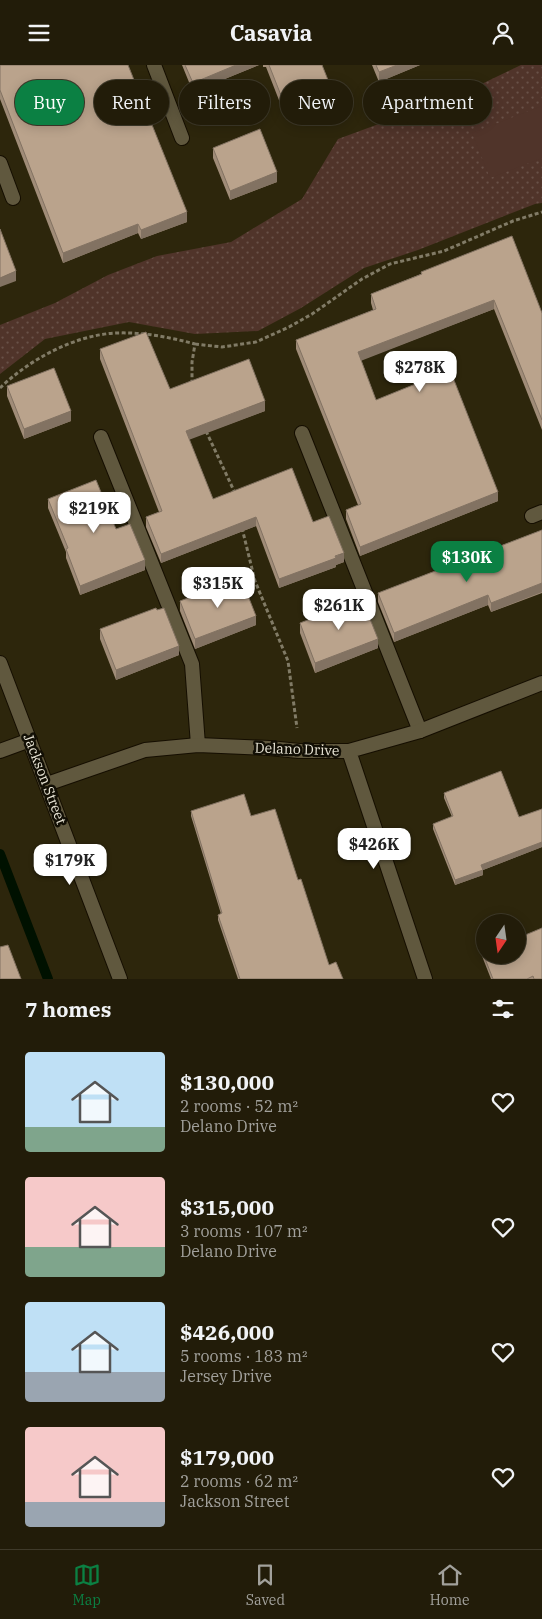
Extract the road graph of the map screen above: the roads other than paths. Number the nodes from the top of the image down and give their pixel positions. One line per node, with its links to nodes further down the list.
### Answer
1 (154, 65): 2 (street)
2 (182, 137)
3 (0, 163): 4 (street)
4 (13, 198)
5 (302, 433): 9 (street)
6 (101, 437): 11 (street)
7 (0, 663): 10 (street, Jackson Street)
8 (542, 683): 9 (street, Delano Drive)
9 (420, 731): 13 (street, Delano Drive)
10 (30, 740): 12 (street); 14 (street, Jackson Street)
11 (198, 745): 13 (street, Delano Drive); 14 (street, Delano Drive)
12 (0, 751)
13 (349, 751): 16 (street)
14 (47, 783): 15 (street, Jackson Street)
15 (120, 979)
16 (425, 979)

